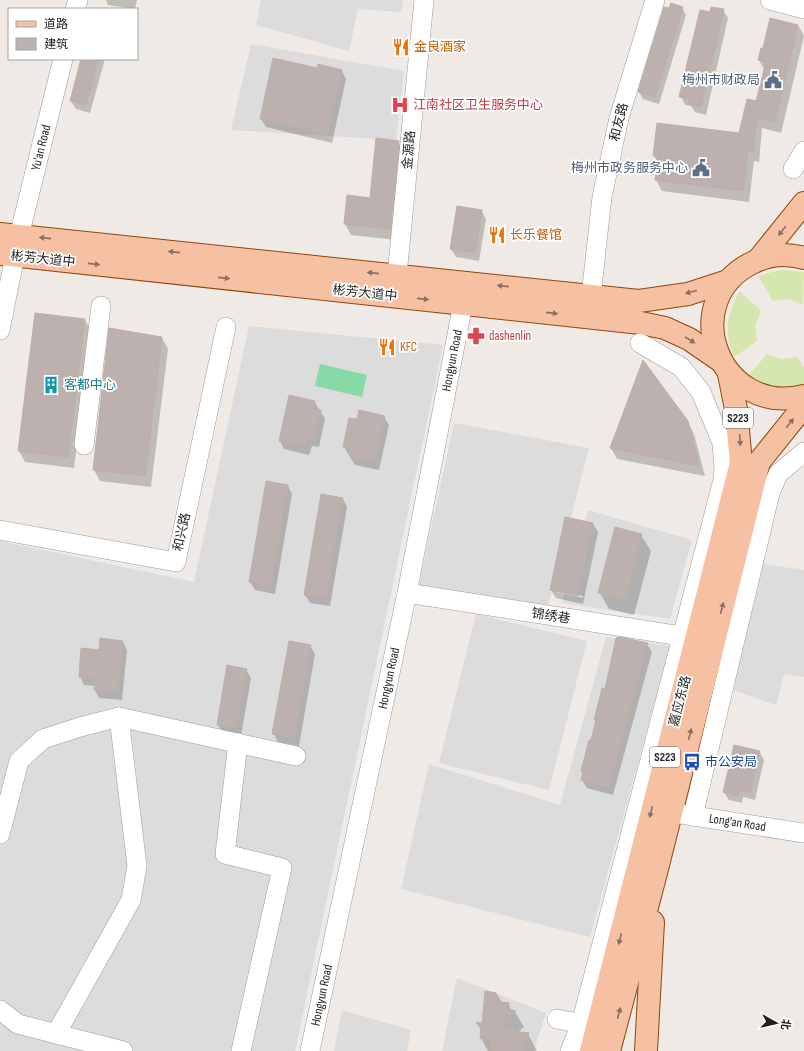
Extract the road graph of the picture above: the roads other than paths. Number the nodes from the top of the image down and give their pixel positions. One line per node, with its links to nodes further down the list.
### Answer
1 (424, 0): 13 (street, 金源路)
2 (654, 0): 15 (street, 和友路)
3 (770, 0): 4 (street)
4 (804, 9)
5 (63, 60): 9 (street, Yu'an Road)
6 (804, 151): 7 (street)
7 (793, 169)
8 (804, 203): 12 (main road, S223, one-way to 12)
9 (9, 234): 13 (main road, 彬芳大道中, one-way to 9); 19 (street, Yu'an Road)
10 (0, 254): 16 (main road, 彬芳大道中, one-way to 16)
11 (804, 258): 12 (main road)
12 (759, 259): 14 (main road, S223)
13 (397, 275): 15 (main road, 彬芳大道中, one-way to 13)
14 (728, 281): 15 (main road, 彬芳大道中, one-way to 15); 21 (main road, S223)
15 (591, 296)
16 (463, 304): 21 (main road, 彬芳大道中, one-way to 21); 27 (street, Hongyun Road)
17 (101, 306): 24 (street)
18 (226, 327): 26 (street, 和兴路)
19 (0, 330)
20 (640, 343): 28 (street)
21 (725, 368): 22 (main road, 彬芳大道中); 28 (main road, 嘉应东路 / S223, one-way to 28)
22 (804, 396)
23 (804, 406): 32 (main road, 嘉应东路 / S223, one-way to 23)
24 (84, 445)
25 (804, 452): 33 (street)
26 (0, 530)
27 (407, 593): 28 (street, 锦绣巷); 45 (street, Hongyun Road)
28 (689, 637): 40 (main road, 嘉应东路 / S223)
29 (119, 718): 30 (street); 35 (street); 41 (street)
30 (238, 743): 31 (street); 44 (street)
31 (296, 756)
32 (670, 813): 33 (street, Long'an Road); 36 (main road, 嘉应东路 / S223)
33 (693, 816): 34 (street, Long'an Road)
34 (804, 833)
35 (0, 834)
36 (656, 873): 37 (main road, 嘉应东路 / S223); 50 (main road)
37 (637, 945): 48 (main road, 嘉应东路 / S223, one-way to 37); 49 (main road)
38 (0, 1010): 41 (street)
39 (557, 1019): 40 (street)
40 (589, 1026): 46 (street); 47 (main road, 嘉应东路 / S223)
41 (56, 1034): 42 (street)
42 (78, 1045): 43 (street)
43 (123, 1051)
44 (240, 1051)
45 (310, 1051)
46 (570, 1051)
47 (591, 1051)
48 (609, 1051)
49 (634, 1051)
50 (646, 1051)

